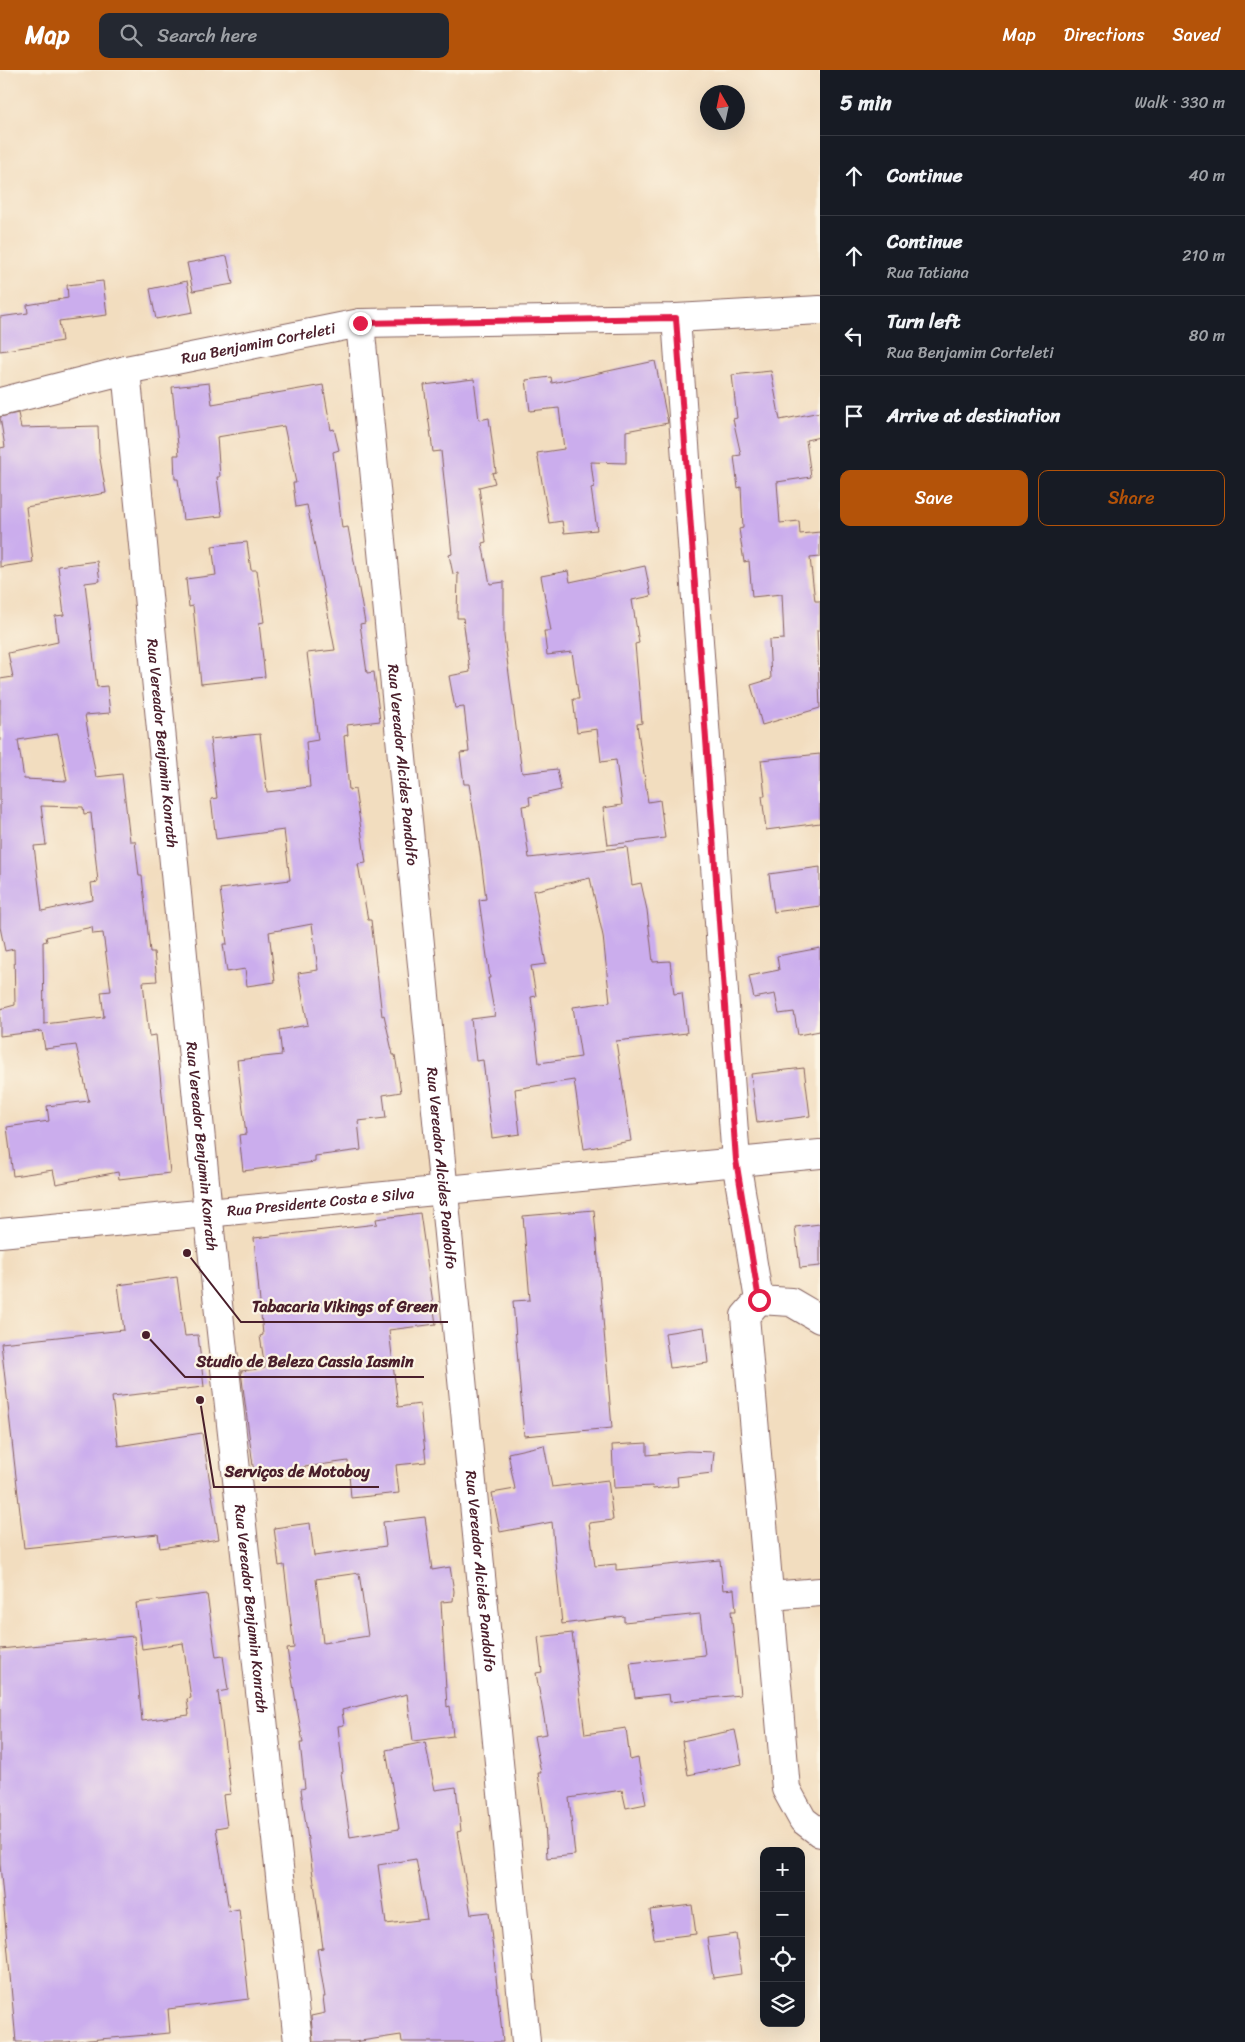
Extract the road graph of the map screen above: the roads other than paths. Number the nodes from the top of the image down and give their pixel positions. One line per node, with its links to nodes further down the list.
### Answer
1 (820, 310): 2 (street, Rua Benjamim Corteleti)
2 (676, 318): 3 (street, Rua Benjamim Corteleti); 7 (street)
3 (360, 323): 4 (street, Rua Benjamim Corteleti); 8 (street, Rua Vereador Alcides Pandolfo)
4 (126, 370): 5 (street, Rua Benjamim Corteleti); 9 (street, Rua Vereador Benjamin Konrath)
5 (0, 402)
6 (820, 1154): 7 (street, Rua Presidente Costa e Silva)
7 (736, 1160): 8 (street, Rua Presidente Costa e Silva); 11 (street)
8 (445, 1191): 9 (street, Rua Presidente Costa e Silva); 17 (street, Rua Vereador Alcides Pandolfo)
9 (208, 1212): 10 (street, Rua Presidente Costa e Silva); 16 (street, Rua Vereador Benjamin Konrath)
10 (0, 1233)
11 (759, 1300): 12 (street); 14 (street)
12 (820, 1319)
13 (820, 1592): 14 (street)
14 (770, 1596): 15 (street)
15 (820, 1833)
16 (298, 2042)
17 (526, 2042)

